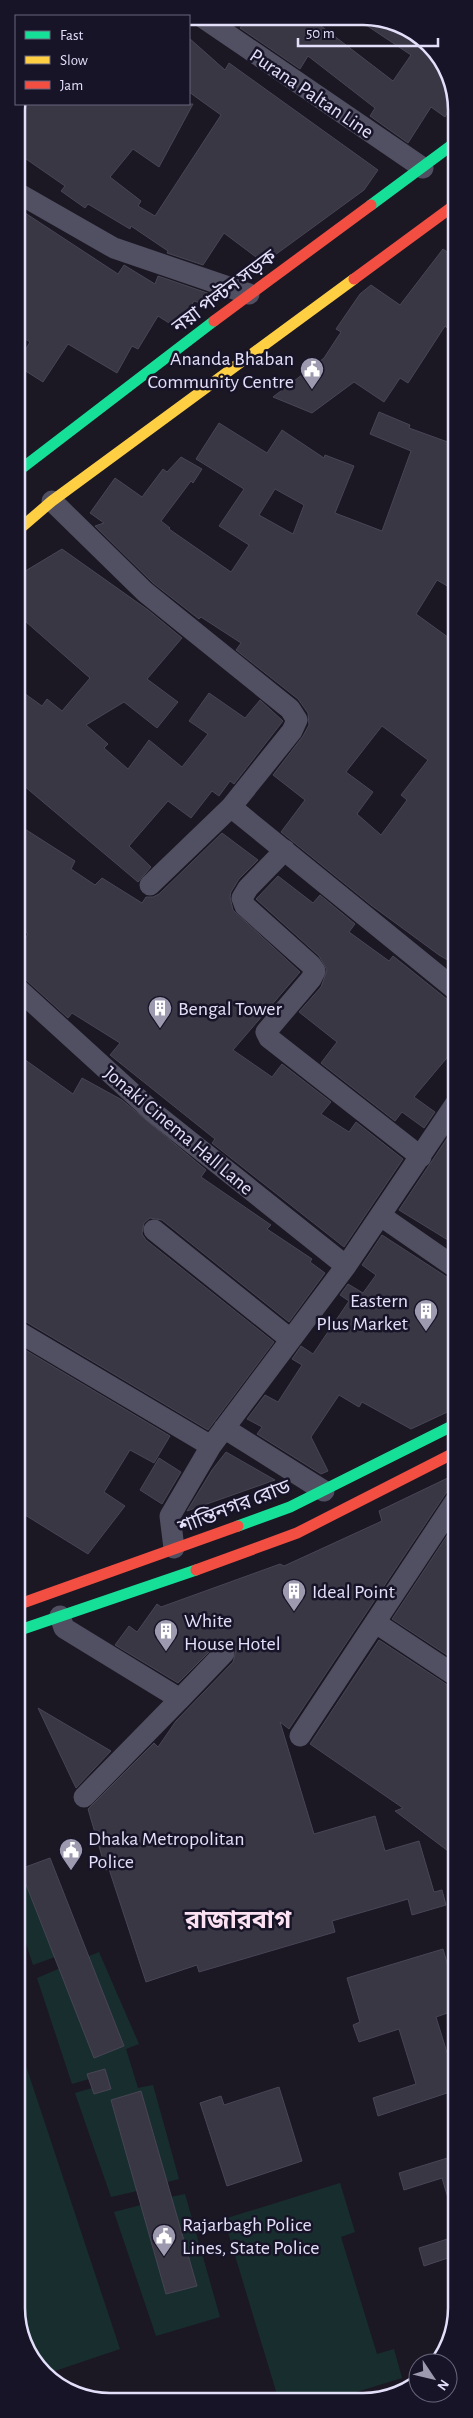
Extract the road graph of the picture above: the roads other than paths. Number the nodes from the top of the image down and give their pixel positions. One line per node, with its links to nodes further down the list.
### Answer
1 (218, 25): 3 (street, Purana Paltan Line)
2 (448, 148): 3 (main road, নয়া পল্টন সড়ক)
3 (423, 168): 6 (main road, নয়া পল্টন সড়ক)
4 (25, 197): 6 (street)
5 (448, 210): 8 (main road)
6 (249, 294): 7 (main road, নয়া পল্টন সড়ক)
7 (25, 465)
8 (52, 501): 9 (main road); 10 (street)
9 (25, 524)
10 (231, 807): 11 (street); 12 (street)
11 (285, 850): 13 (street); 16 (street)
12 (150, 885)
13 (448, 983)
14 (25, 995): 20 (street, Jonaki Cinema Hall Lane)
15 (448, 1115): 16 (street)
16 (421, 1157): 17 (street)
17 (381, 1216): 19 (street); 20 (street)
18 (154, 1230): 22 (street)
19 (448, 1262)
20 (346, 1266): 22 (street)
21 (25, 1336): 25 (street)
22 (290, 1339): 23 (street)
23 (224, 1428): 25 (street); 27 (street)
24 (448, 1428): 27 (main road, শান্তিনগর রোড)
25 (211, 1446): 29 (street)
26 (448, 1456): 31 (main road)
27 (324, 1491): 29 (main road, শান্তিনগর রোড)
28 (448, 1512): 32 (street)
29 (174, 1548): 30 (main road, শান্তিনগর রোড)
30 (25, 1602)
31 (60, 1616): 33 (main road); 36 (street)
32 (376, 1623): 35 (street); 37 (street)
33 (25, 1629)
34 (224, 1652): 36 (street)
35 (448, 1671)
36 (180, 1699): 38 (street)
37 (300, 1736)
38 (84, 1797)

